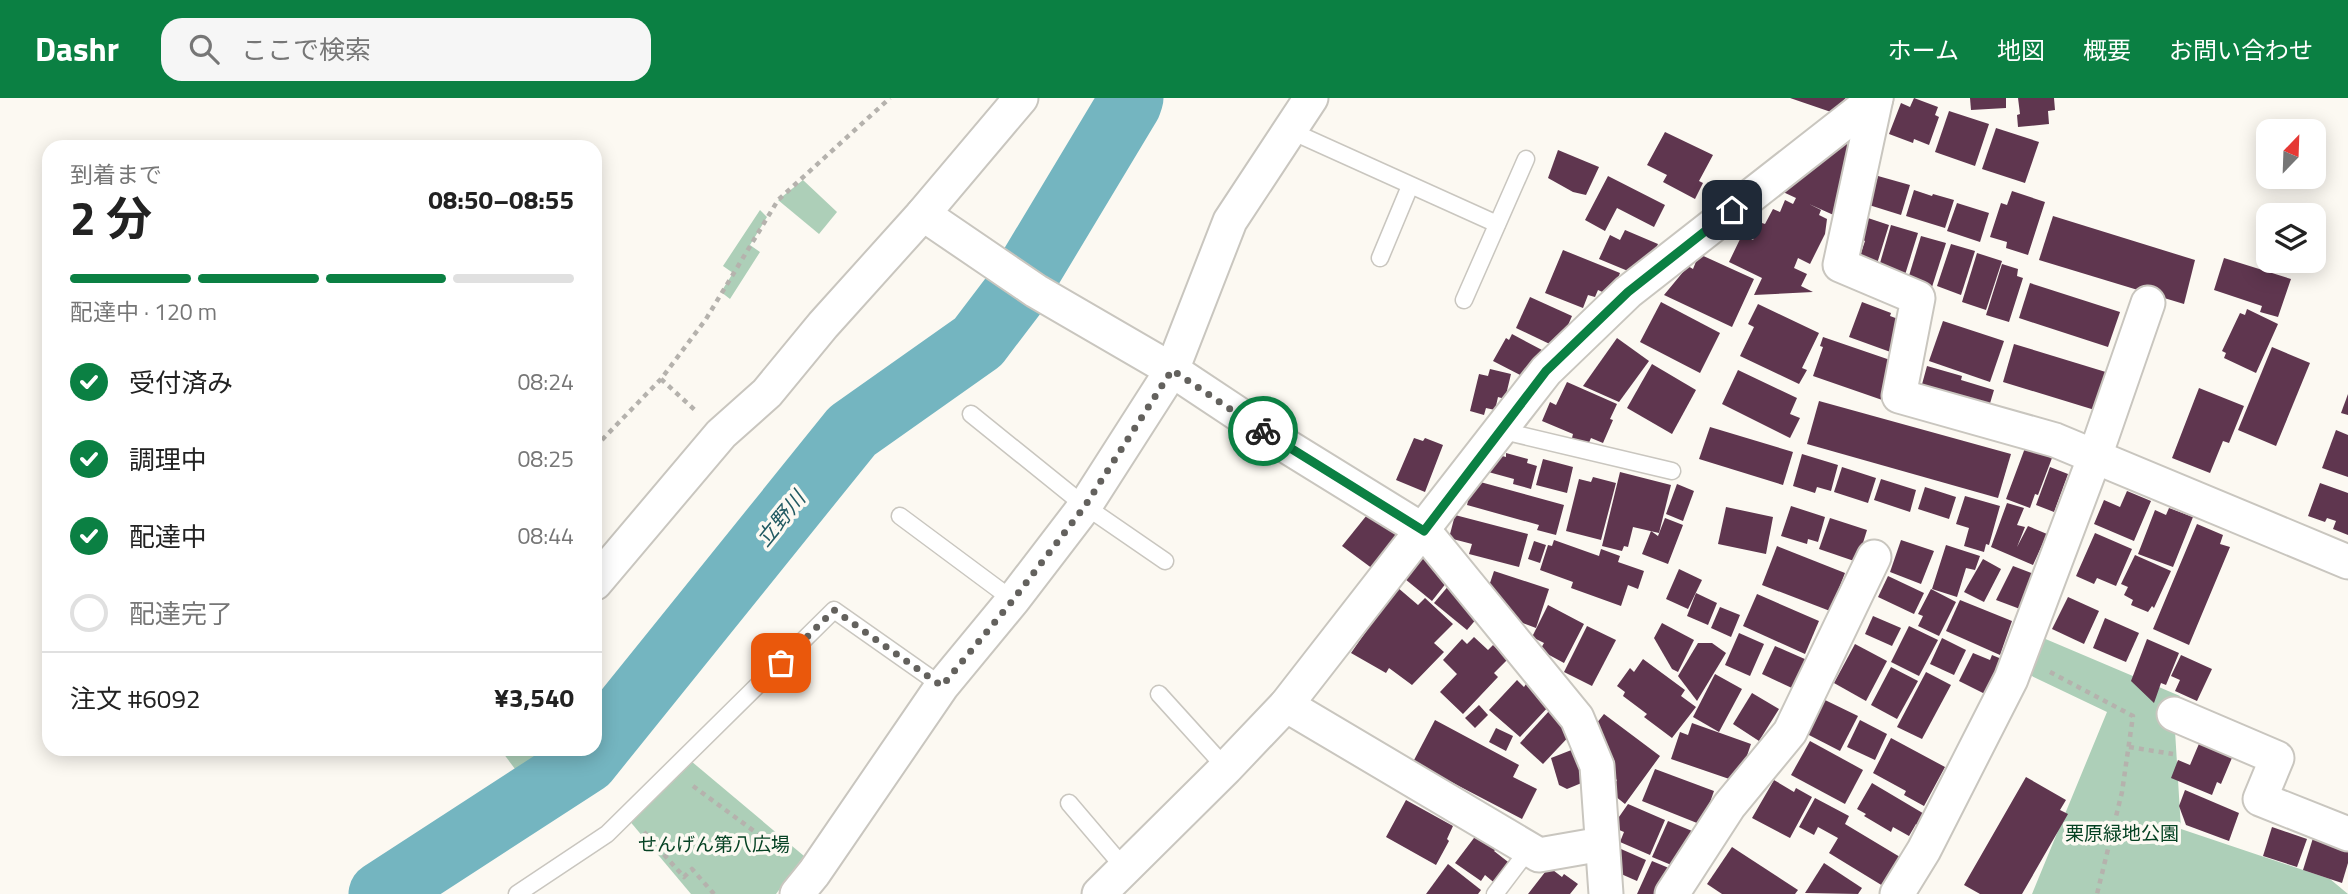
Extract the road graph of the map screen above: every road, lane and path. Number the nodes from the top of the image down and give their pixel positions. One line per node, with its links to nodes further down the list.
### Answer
1 (890, 98): 14 (path)
2 (1021, 98): 8 (street)
3 (1311, 98): 5 (street)
4 (1876, 98): 16 (street); 19 (street)
5 (1291, 131): 7 (lane); 13 (street)
6 (1526, 159): 9 (lane)
7 (1410, 186): 9 (lane); 10 (lane)
8 (923, 214): 13 (street); 17 (street)
9 (1497, 225): 11 (lane)
10 (1380, 258)
11 (1464, 300)
12 (2148, 303): 19 (street)
13 (1172, 370): 21 (street); 23 (street)
14 (661, 379): 17 (path); 18 (path)
15 (971, 414): 21 (lane)
16 (1499, 430): 20 (lane); 23 (street)
17 (721, 434): 27 (street)
18 (602, 440)
19 (2095, 456): 26 (street); 29 (street)
20 (1672, 471)
21 (1085, 506): 25 (lane); 28 (street)
22 (900, 516): 28 (lane)
23 (1424, 531): 32 (street); 41 (street)
24 (1874, 557): 51 (street)
25 (1165, 561)
26 (2348, 562)
27 (602, 575)
28 (1013, 600): 30 (street)
29 (2020, 657): 34 (path); 52 (street)
30 (942, 686): 45 (lane); 47 (street)
31 (1159, 694): 36 (lane)
32 (1286, 705): 36 (street); 42 (street)
33 (2174, 714): 40 (street)
34 (2129, 747): 35 (path); 53 (path)
35 (2175, 755)
36 (1226, 768): 44 (street)
37 (692, 786): 43 (path)
38 (1069, 803): 44 (lane)
39 (653, 822): 46 (path)
40 (2348, 834)
41 (1602, 844): 42 (street); 50 (street)
42 (1529, 849): 49 (lane)
43 (788, 856)
44 (1126, 870): 48 (street)
45 (517, 894)
46 (714, 894)
47 (797, 894)
48 (1099, 894)
49 (1495, 894)
50 (1606, 894)
51 (1672, 894)
52 (1897, 894)
53 (2097, 894)

